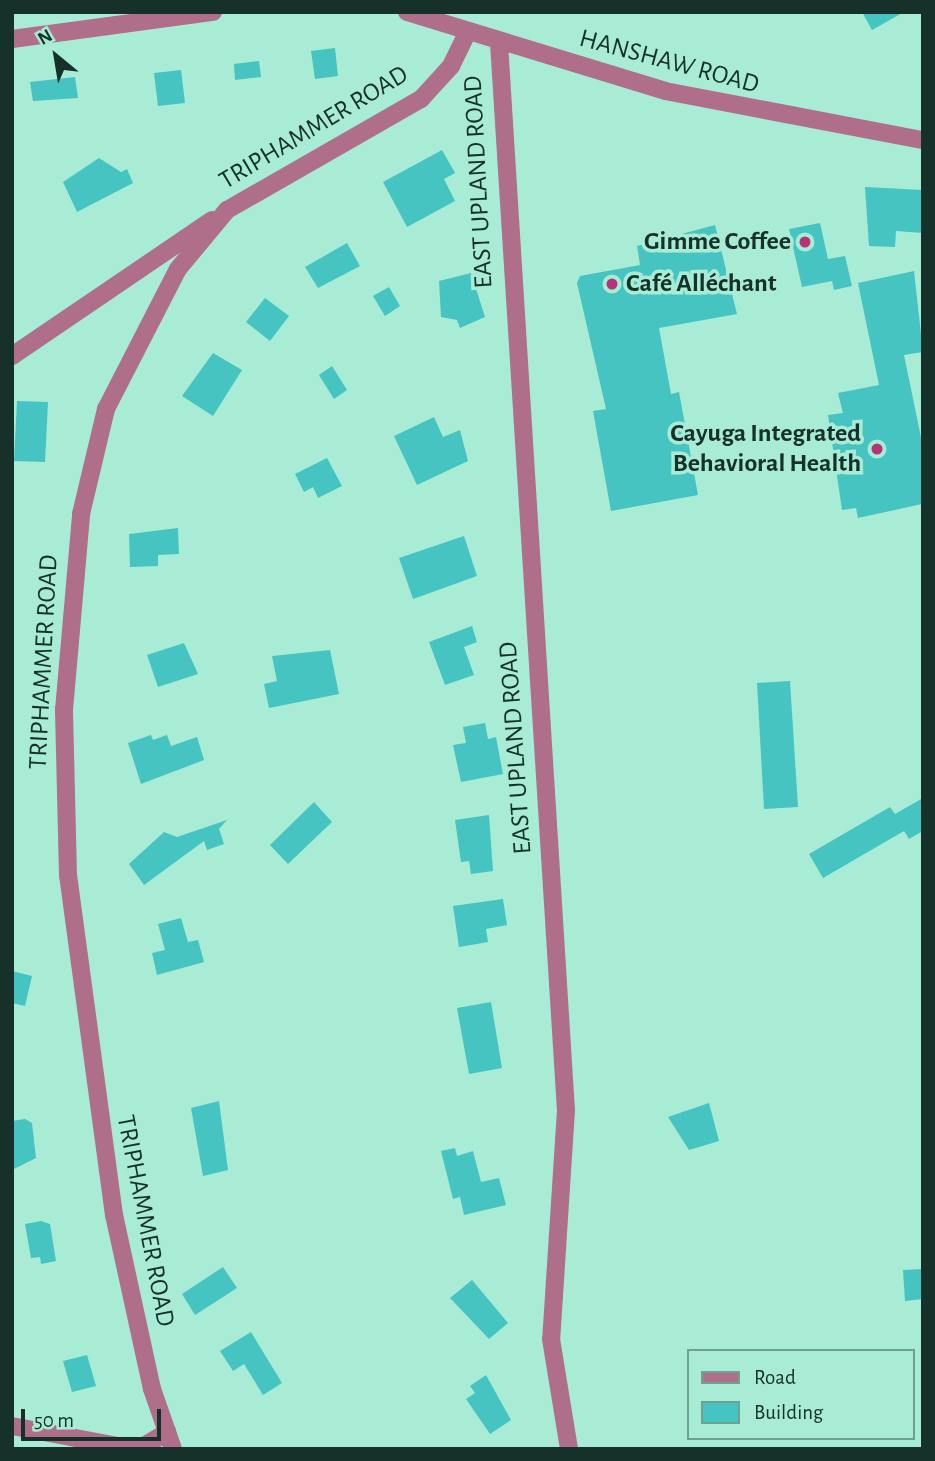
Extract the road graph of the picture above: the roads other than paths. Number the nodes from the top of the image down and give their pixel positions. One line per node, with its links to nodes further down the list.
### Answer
1 (213, 12): 4 (street)
2 (407, 12): 3 (street, HANSHAW ROAD)
3 (467, 33): 5 (street, HANSHAW ROAD); 7 (street, TRIPHAMMER ROAD)
4 (12, 39)
5 (499, 43): 6 (street, HANSHAW ROAD); 12 (street, EAST UPLAND ROAD)
6 (923, 140)
7 (227, 210): 8 (street); 10 (street, TRIPHAMMER ROAD)
8 (12, 356)
9 (12, 1426): 11 (street)
10 (170, 1440): 11 (street)
11 (136, 1449)
12 (569, 1449)

